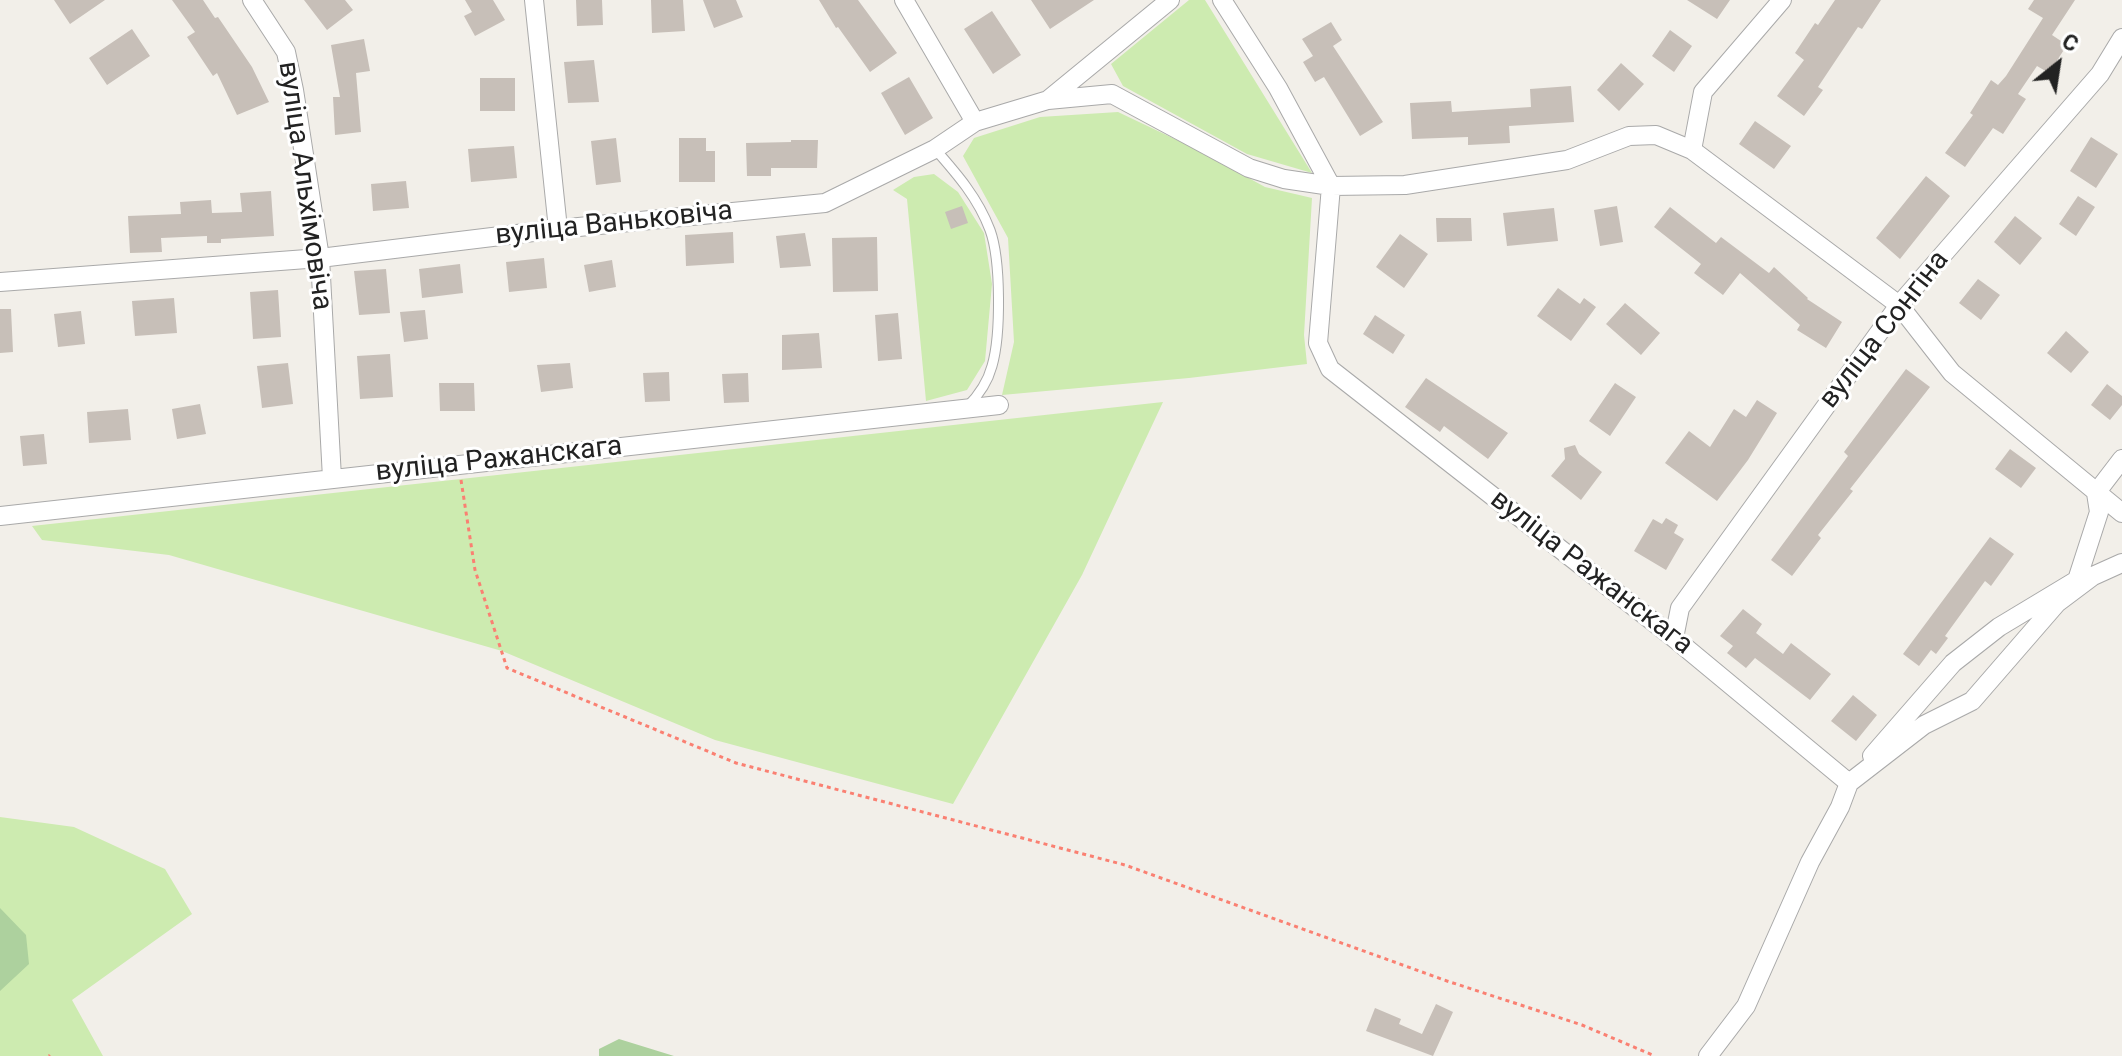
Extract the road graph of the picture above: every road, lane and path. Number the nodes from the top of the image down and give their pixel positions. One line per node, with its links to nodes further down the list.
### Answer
1 (252, 0): 14 (street, вуліца Альхімовіча)
2 (534, 0): 13 (street)
3 (904, 0): 9 (street)
4 (1170, 0): 8 (street, вуліца Ваньковіча)
5 (1222, 0): 12 (street)
6 (1782, 0): 11 (street)
7 (2122, 38): 16 (street, вуліца Сонгіна)
8 (1048, 100): 9 (street, вуліца Ваньковіча); 12 (street)
9 (975, 122): 10 (street, вуліца Ваньковіча)
10 (935, 149): 13 (street, вуліца Ваньковіча); 18 (lane)
11 (1692, 150): 12 (street); 16 (street)
12 (1331, 186): 26 (street, вуліца Ражанскага)
13 (558, 229): 14 (street, вуліца Ваньковіча)
14 (320, 258): 15 (street, вуліца Ваньковіча); 21 (street, вуліца Альхімовіча)
15 (0, 282)
16 (1899, 305): 22 (street); 26 (street, вуліца Сонгіна)
17 (999, 405): 18 (street, вуліца Ражанскага)
18 (964, 409): 20 (street, вуліца Ражанскага)
19 (2122, 459): 22 (street)
20 (459, 465): 21 (street, вуліца Ражанскага); 28 (path)
21 (332, 478): 24 (street, вуліца Ражанскага)
22 (2096, 493): 23 (street); 27 (street)
23 (2122, 513)
24 (0, 516)
25 (2122, 563): 27 (street)
26 (1674, 638): 27 (street, вуліца Ражанскага)
27 (1849, 783): 29 (street)
28 (1655, 1056)
29 (1708, 1056)

